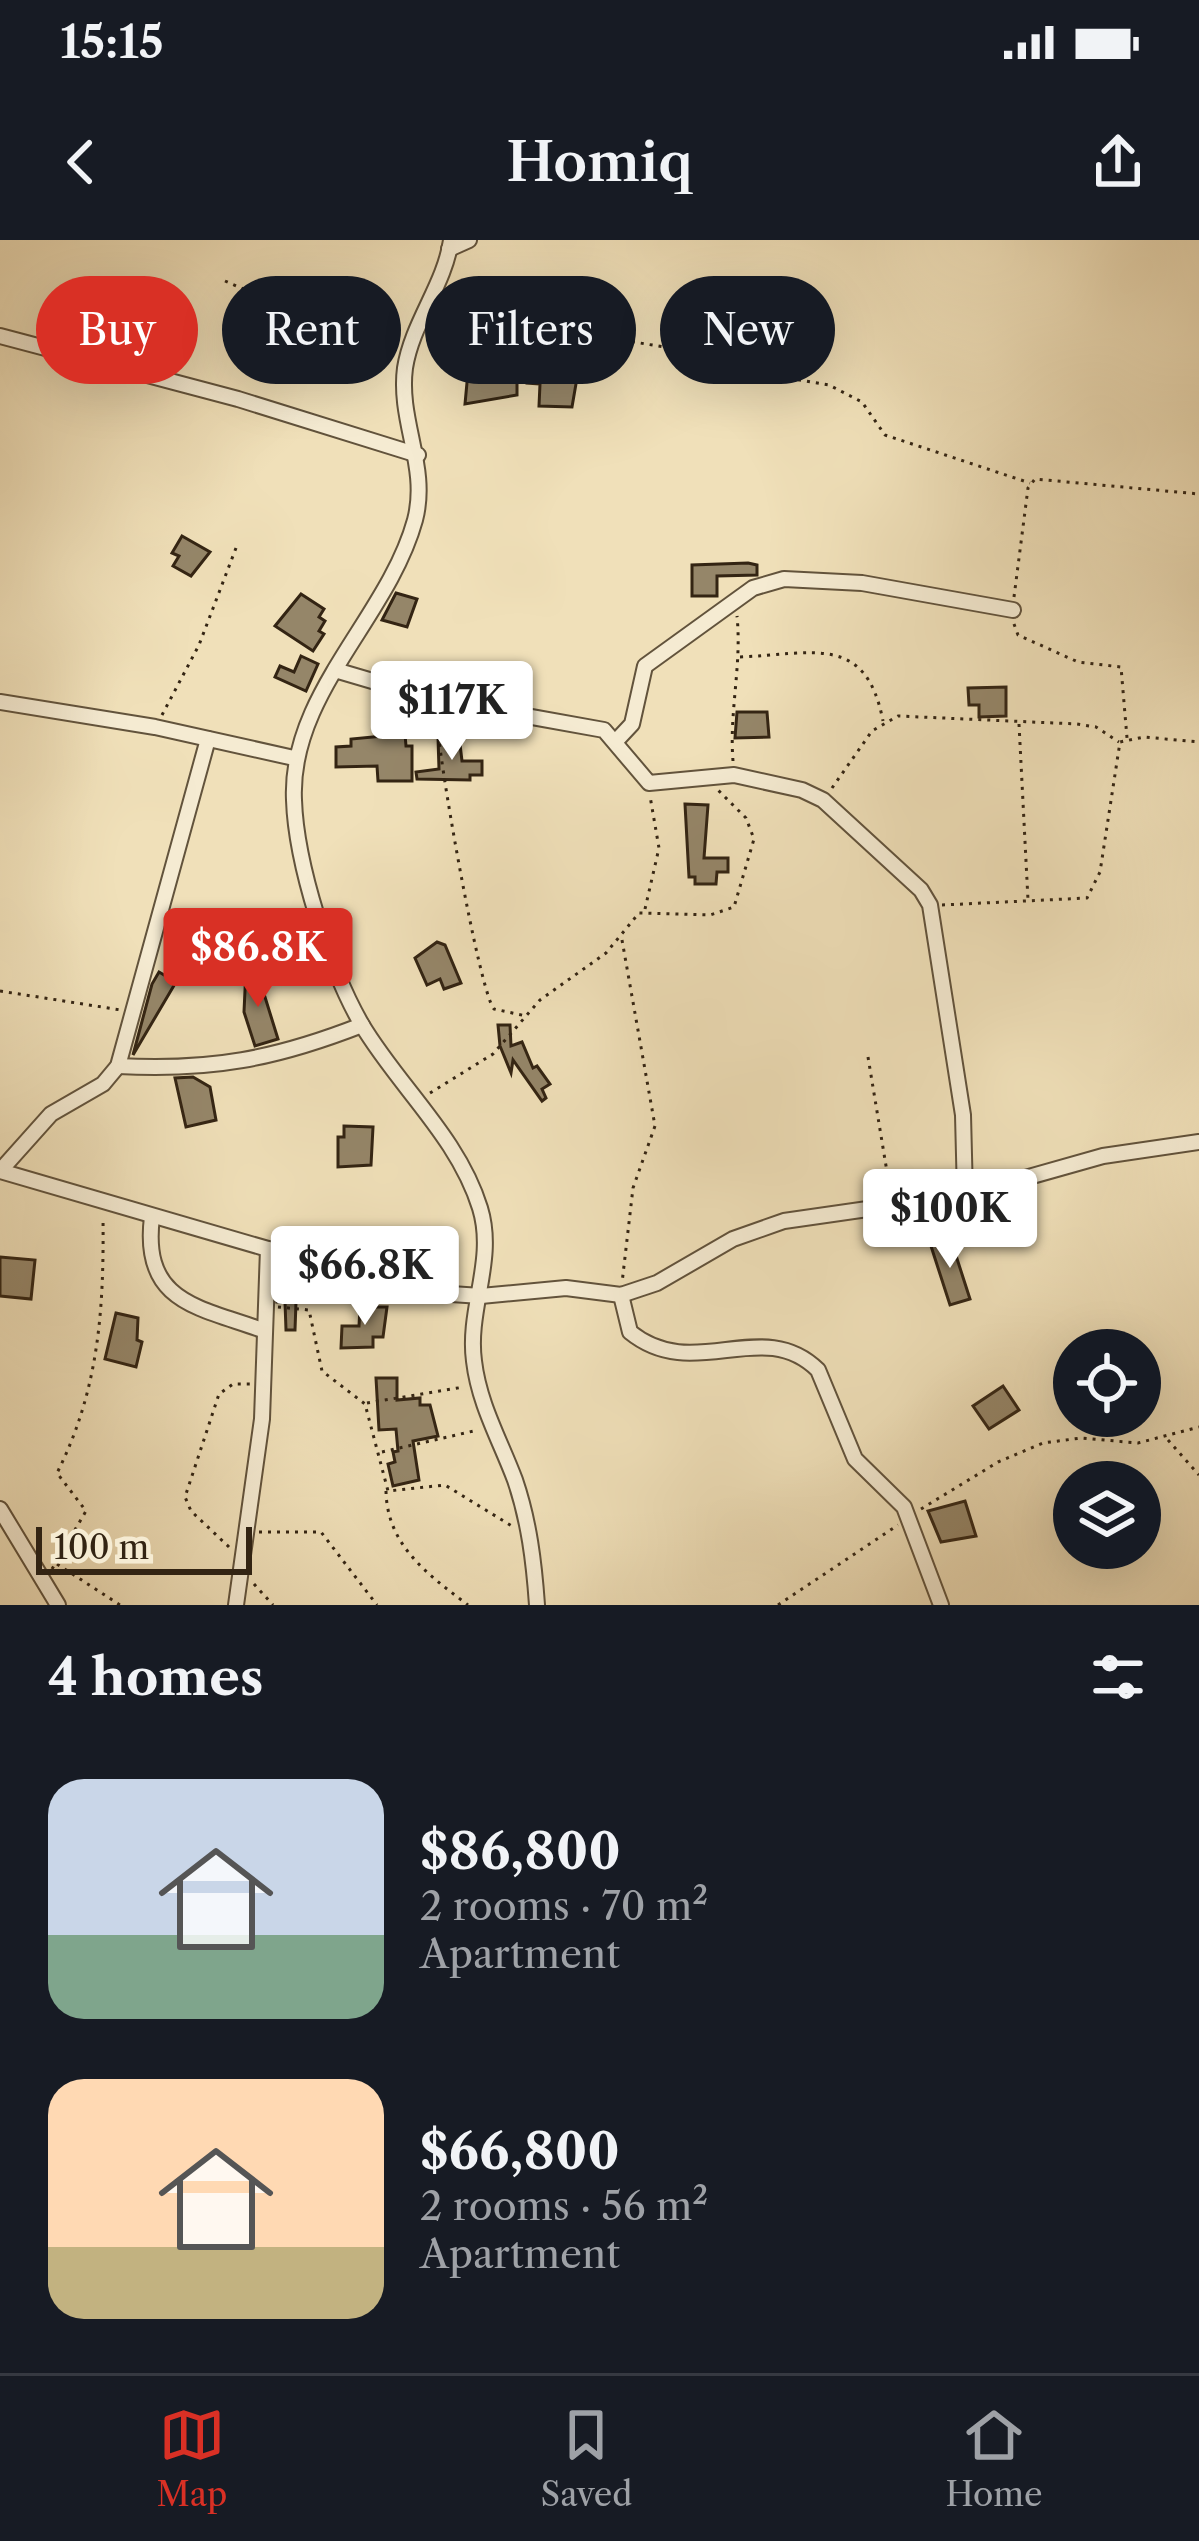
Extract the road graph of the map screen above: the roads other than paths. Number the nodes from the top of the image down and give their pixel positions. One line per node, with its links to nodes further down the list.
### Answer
1 (469, 240): 2 (street)
2 (450, 244): 4 (street)
3 (0, 336): 4 (street)
4 (418, 455): 6 (street)
5 (1013, 610): 9 (street)
6 (334, 670): 9 (street); 10 (street)
7 (0, 702): 8 (street)
8 (208, 739): 10 (street); 12 (street)
9 (617, 740): 15 (street)
10 (294, 758): 11 (street)
11 (362, 1025): 12 (street); 19 (street)
12 (118, 1066): 14 (street)
13 (1199, 1142): 15 (street)
14 (0, 1171): 16 (street)
15 (965, 1195): 18 (street)
16 (152, 1217): 17 (street); 20 (street)
17 (268, 1249): 19 (street); 20 (street)
18 (621, 1295): 19 (street); 25 (street)
19 (481, 1296): 24 (street)
20 (266, 1331): 23 (street)
21 (0, 1509): 22 (street)
22 (58, 1605)
23 (236, 1605)
24 (537, 1605)
25 (940, 1605)

